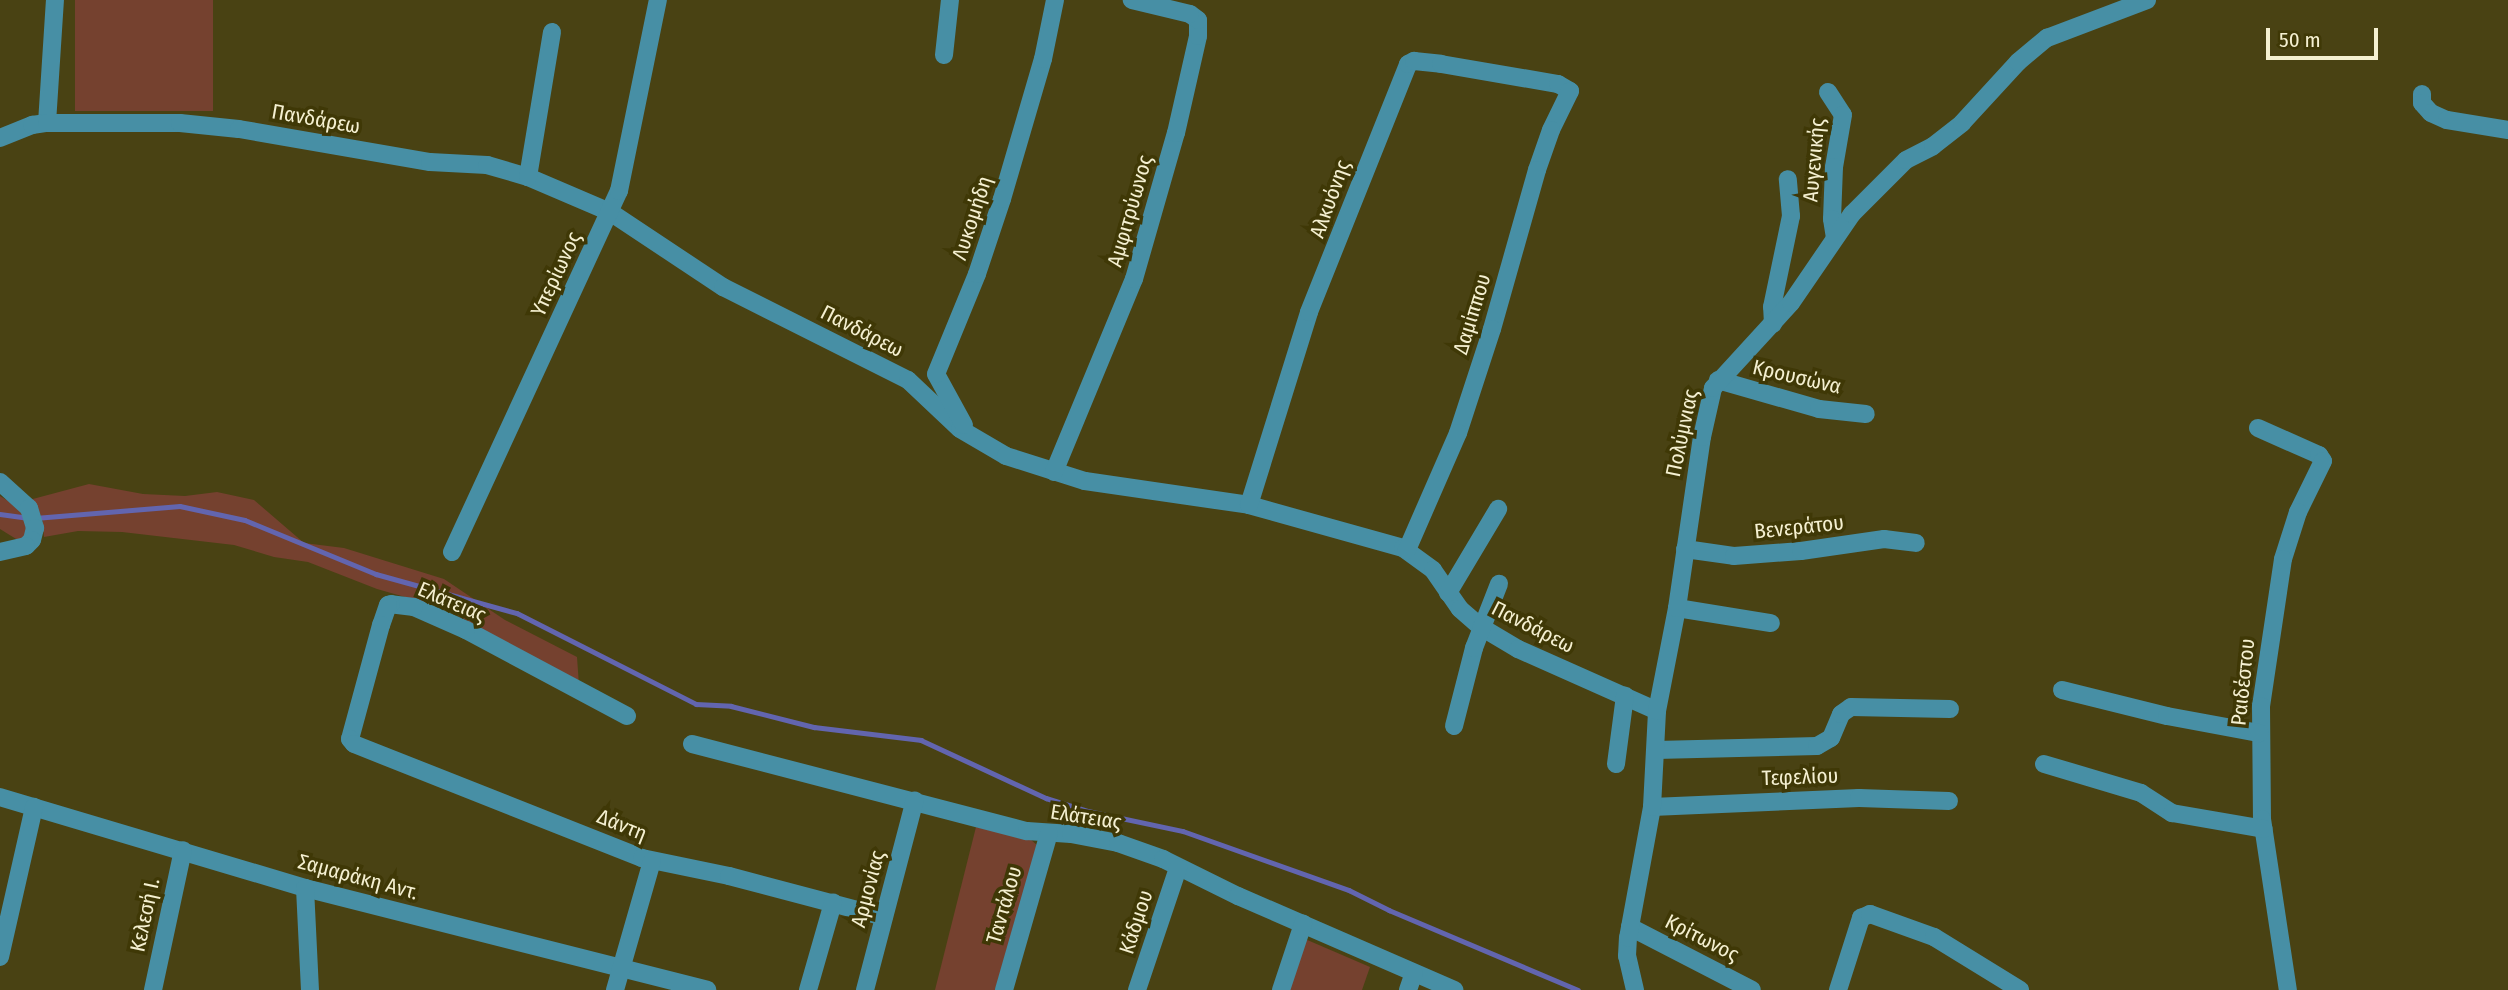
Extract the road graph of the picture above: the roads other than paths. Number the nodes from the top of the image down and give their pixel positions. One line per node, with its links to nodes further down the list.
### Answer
1 (55, 0): 12 (street)
2 (658, 0): 17 (street, Υπερίωνος)
3 (950, 0): 8 (street)
4 (1055, 0): 23 (street, Λυκομήδη)
5 (1132, 0): 24 (street, Αμφιτρύωνος)
6 (2147, 0): 18 (street, Πολύμνιας)
7 (552, 32): 15 (street)
8 (944, 55)
9 (1567, 88): 26 (street, Αλκυόνης); 29 (street, Δαμίππου)
10 (1828, 92): 18 (street, Αυγενικής)
11 (2422, 94): 13 (street)
12 (47, 123): 14 (street, Πανδάρεω); 15 (street, Πανδάρεω)
13 (2508, 130)
14 (0, 138)
15 (528, 177): 17 (street, Πανδάρεω)
16 (1788, 179): 19 (street)
17 (610, 212): 23 (street, Πανδάρεω); 32 (street, Υπερίωνος)
18 (1835, 237): 19 (street, Πολύμνιας)
19 (1773, 324): 20 (street, Πολύμνιας)
20 (1718, 380): 21 (street, Κρουσώνα); 30 (street, Πολύμνιας)
21 (1866, 414)
22 (2258, 428): 44 (street, Ραιδέστου)
23 (972, 437): 24 (street, Πανδάρεω)
24 (1054, 472): 26 (street, Πανδάρεω)
25 (0, 482): 31 (street)
26 (1249, 505): 29 (street, Πανδάρεω)
27 (1499, 509): 34 (street)
28 (1916, 543): 30 (street, Βενεράτου)
29 (1407, 550): 34 (street, Πανδάρεω)
30 (1685, 550): 35 (street, Πολύμνιας)
31 (0, 552)
32 (452, 552)
33 (1499, 584): 37 (street)
34 (1448, 593): 37 (street, Πανδάρεω)
35 (1677, 608): 36 (street); 41 (street, Πολύμνιας)
36 (1771, 624)
37 (1480, 627): 39 (street, Πανδάρεω); 43 (street)
38 (2062, 690): 44 (street)
39 (1625, 696): 41 (street, Πανδάρεω); 48 (street)
40 (1950, 709): 47 (street)
41 (1657, 711): 47 (street, Πολύμνιας)
42 (627, 716): 45 (street, Ελάτειας)
43 (1454, 726)
44 (2259, 733): 55 (street, Ραιδέστου)
45 (354, 744): 58 (street, Δάντη)
46 (692, 744): 51 (street, Ελάτειας)
47 (1656, 750): 54 (street, Πολύμνιας)
48 (1616, 764)
49 (2044, 764): 55 (street)
50 (0, 797): 53 (street, Σαμαράκη Αντ.)
51 (915, 800): 56 (street, Ελάτειας); 62 (street, Αρμονίας)
52 (1949, 801): 54 (street, Τεφελίου)
53 (34, 807): 57 (street, Σαμαράκη Αντ.); 65 (street)
54 (1652, 807): 64 (street, Πολύμνιας)
55 (2264, 829): 82 (street, Ραιδέστου)
56 (1049, 832): 59 (street, Ελάτειας); 75 (street, Ταντάλου)
57 (183, 850): 60 (street, Σαμαράκη Αντ.); 69 (street, Κελεσή Ι.)
58 (652, 861): 61 (street, Δάντη); 66 (street)
59 (1178, 868): 63 (street, Ελάτειας); 76 (street, Κάδμου)
60 (305, 888): 66 (street, Σαμαράκη Αντ.); 70 (street)
61 (833, 903): 62 (street, Δάντη); 73 (street)
62 (884, 916): 74 (street, Αρμονίας)
63 (1303, 924): 67 (street, Ελάτειας); 77 (street)
64 (1630, 927): 68 (street, Πολύμνιας); 79 (street, Κρίτωνος)
65 (0, 957)
66 (621, 968): 71 (street); 72 (street, Σαμαράκη Αντ.)
67 (1411, 981): 78 (street, Ελάτειας)
68 (1636, 989)
69 (153, 990)
70 (310, 990)
71 (615, 990)
72 (707, 990)
73 (808, 990)
74 (865, 990)
75 (1004, 990)
76 (1138, 990)
77 (1281, 990)
78 (1454, 990)
79 (1752, 990)
80 (1838, 990): 81 (street)
81 (2020, 990)
82 (2288, 990)

